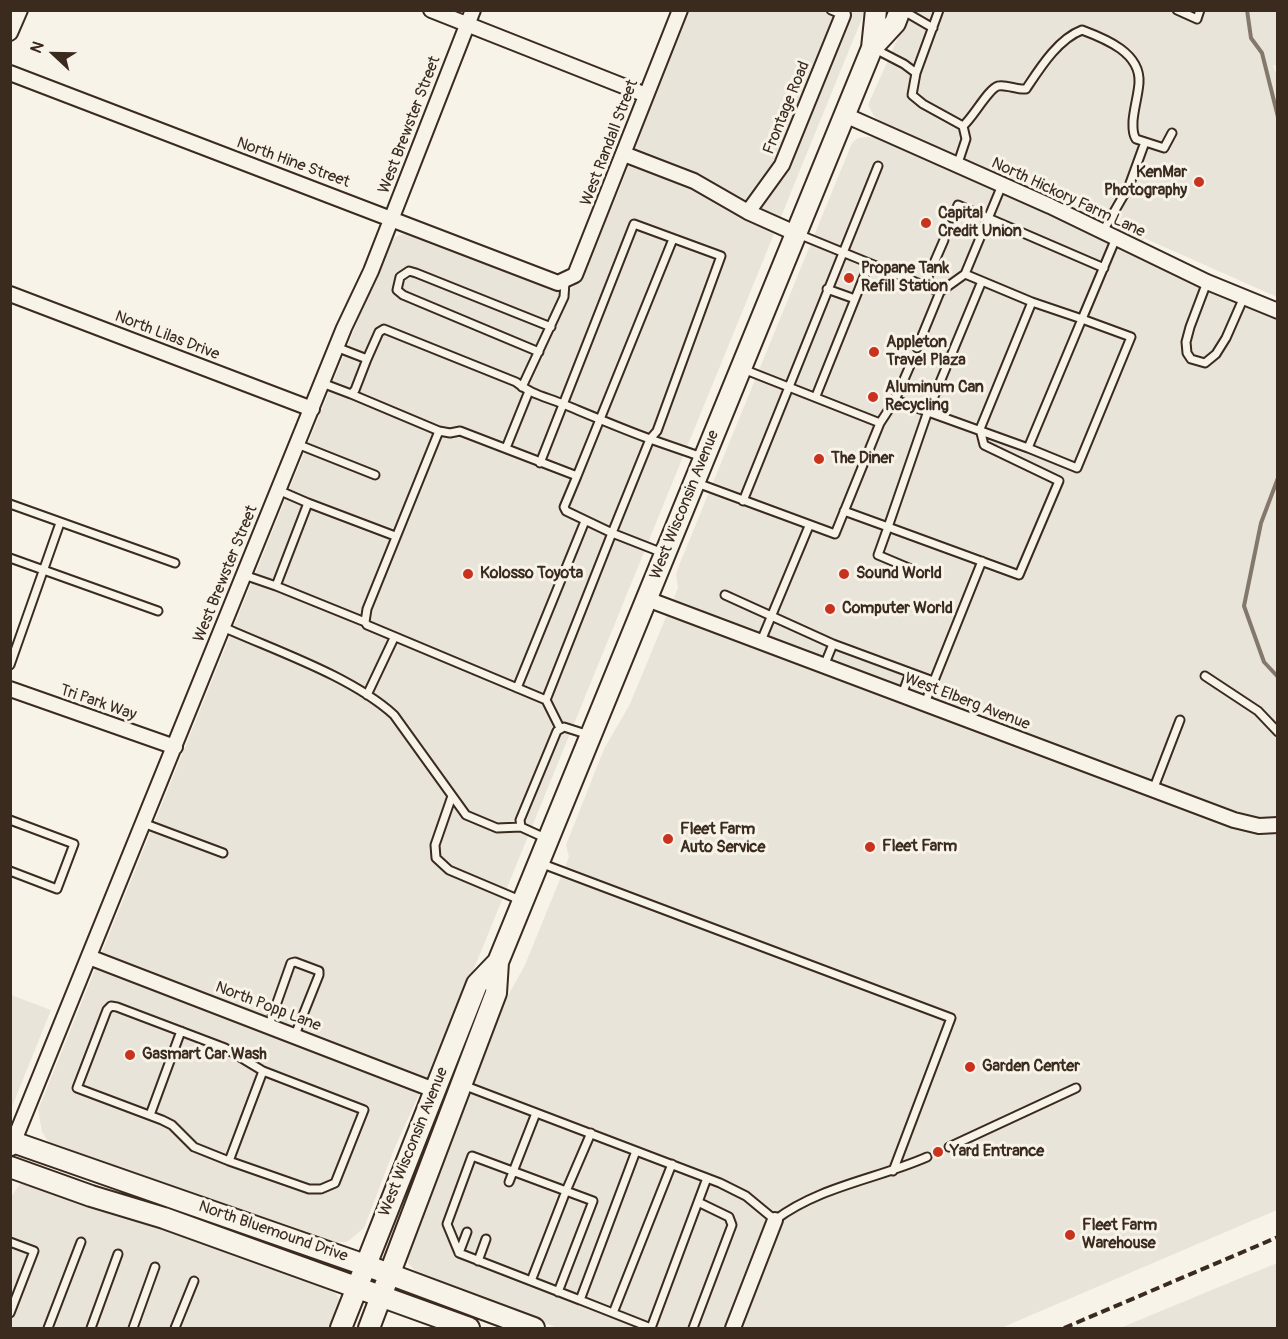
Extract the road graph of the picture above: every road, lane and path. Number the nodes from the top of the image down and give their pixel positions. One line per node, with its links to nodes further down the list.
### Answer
1 (20, 10): 13 (street)
2 (431, 10): 11 (street)
3 (473, 10): 11 (street, West Brewster Street)
4 (680, 10): 17 (street, West Randall Street)
5 (876, 10): 14 (main road, West Wisconsin Avenue)
6 (901, 10): 12 (lane); 14 (main road, West Wisconsin Avenue)
7 (939, 10): 12 (lane)
8 (1177, 10): 9 (lane)
9 (1200, 10)
10 (840, 12): 26 (street, Frontage Road)
11 (467, 24): 17 (street); 27 (street, West Brewster Street)
12 (933, 28): 16 (lane)
13 (10, 33)
14 (872, 48): 16 (lane); 18 (main road, West Wisconsin Avenue)
15 (10, 73): 27 (street, North Hine Street)
16 (916, 73): 19 (lane)
17 (646, 95): 22 (street, West Randall Street)
18 (845, 115): 24 (street, North Hickory Farm Lane); 31 (main road, West Wisconsin Avenue)
19 (963, 126): 21 (lane); 24 (lane)
20 (1172, 133): 21 (lane)
21 (1145, 142): 30 (lane)
22 (624, 154): 26 (street); 40 (street, West Randall Street)
23 (878, 166): 35 (lane)
24 (957, 166): 25 (street, North Hickory Farm Lane)
25 (1002, 185): 29 (lane); 30 (street, North Hickory Farm Lane)
26 (748, 212): 31 (street)
27 (392, 218): 40 (street, North Hine Street); 52 (street, West Brewster Street)
28 (952, 218): 29 (lane)
29 (989, 218): 37 (lane); 38 (lane)
30 (1103, 231): 33 (street, North Hickory Farm Lane)
31 (795, 233): 35 (lane); 57 (main road, West Wisconsin Avenue)
32 (673, 238): 64 (lane); 67 (lane); 71 (lane)
33 (1116, 238): 37 (lane); 41 (street, North Hickory Farm Lane)
34 (944, 240): 42 (lane)
35 (842, 252): 36 (lane); 43 (lane)
36 (869, 264): 42 (lane); 47 (lane)
37 (1104, 268): 50 (lane)
38 (965, 274): 39 (lane); 44 (lane)
39 (982, 281): 48 (lane); 66 (lane)
40 (565, 282): 51 (lane)
41 (1207, 282): 46 (street, North Hickory Farm Lane); 46 (lane)
42 (924, 286): 44 (lane)
43 (827, 289): 47 (lane); 59 (lane)
44 (940, 292): 53 (lane)
45 (10, 294): 65 (street, North Lilas Drive)
46 (1244, 297): 49 (street, North Hickory Farm Lane)
47 (855, 299): 62 (lane)
48 (1032, 302): 50 (lane); 69 (lane)
49 (1278, 311)
50 (1082, 319): 74 (lane); 74 (lane)
51 (551, 327): 54 (lane); 54 (lane)
52 (336, 347): 55 (lane); 58 (street, West Brewster Street)
53 (918, 348)
54 (539, 352): 60 (lane)
55 (367, 359): 60 (lane); 61 (lane)
56 (912, 361): 63 (lane)
57 (740, 368): 59 (lane); 75 (main road, West Wisconsin Avenue)
58 (322, 383): 61 (lane); 65 (street, West Brewster Street)
59 (789, 386): 62 (lane); 81 (lane)
60 (526, 389): 64 (lane); 73 (lane)
61 (351, 394): 70 (lane)
62 (816, 396): 68 (lane)
63 (895, 400): 66 (lane); 68 (lane)
64 (562, 403): 67 (lane); 76 (lane)
65 (312, 409): 72 (street, West Brewster Street)
66 (928, 411): 69 (lane); 88 (lane)
67 (600, 420): 71 (lane); 78 (lane)
68 (880, 423): 84 (lane)
69 (980, 429): 74 (lane); 93 (lane)
70 (439, 431): 73 (lane); 90 (lane)
71 (650, 439): 75 (lane); 89 (lane)
72 (297, 444): 77 (lane); 80 (street, West Brewster Street)
73 (506, 448): 76 (lane)
74 (1028, 448)
75 (704, 458): 79 (main road, West Wisconsin Avenue)
76 (540, 463): 78 (lane)
77 (375, 475)
78 (577, 476): 85 (lane)
79 (694, 482): 81 (lane); 91 (main road, West Wisconsin Avenue)
80 (278, 490): 82 (lane); 97 (street, West Brewster Street)
81 (743, 501): 87 (lane)
82 (308, 503): 90 (lane); 98 (lane)
83 (10, 504): 86 (lane)
84 (844, 511): 87 (lane); 88 (lane)
85 (585, 521): 89 (lane); 113 (lane)
86 (60, 523): 94 (lane); 95 (lane)
87 (809, 526): 102 (lane)
88 (888, 527): 93 (lane); 96 (lane)
89 (612, 533): 91 (lane); 117 (lane)
90 (395, 536): 103 (lane)
91 (665, 554): 100 (main road, West Wisconsin Avenue)
92 (10, 558): 95 (lane)
93 (982, 561): 112 (lane)
94 (175, 563)
95 (44, 570): 101 (lane); 108 (lane)
96 (923, 574)
97 (244, 575): 98 (lane); 104 (street, West Brewster Street)
98 (276, 586): 103 (lane)
99 (725, 595): 102 (lane)
100 (647, 599): 106 (street, West Elberg Avenue); 122 (main road, West Wisconsin Avenue)
101 (158, 611)
102 (773, 616): 106 (lane); 107 (lane)
103 (365, 622): 105 (lane)
104 (223, 627): 116 (lane); 123 (street, West Brewster Street)
105 (394, 638): 113 (lane); 116 (lane)
106 (761, 641): 109 (street, West Elberg Avenue)
107 (833, 644): 109 (lane); 110 (lane)
108 (10, 665)
109 (824, 666): 115 (street, West Elberg Avenue)
110 (910, 673): 112 (lane); 115 (lane)
111 (1205, 676): 121 (lane)
112 (933, 681): 118 (lane)
113 (517, 688): 117 (lane)
114 (10, 689): 123 (street, Tri Park Way)
115 (902, 694): 118 (street, West Elberg Avenue)
116 (368, 695): 125 (lane)
117 (546, 699): 120 (lane)
118 (925, 703): 124 (street, West Elberg Avenue)
119 (1180, 720): 124 (lane)
120 (560, 728): 122 (lane); 129 (lane)
121 (1278, 732)
122 (590, 735): 130 (main road, West Wisconsin Avenue)
123 (174, 747): 127 (street, West Brewster Street)
124 (1153, 790): 128 (street, West Elberg Avenue)
125 (452, 796): 129 (lane); 134 (lane)
126 (10, 820): 133 (lane)
127 (143, 823): 131 (lane); 135 (street, West Brewster Street)
128 (1278, 825)
129 (521, 827): 130 (lane)
130 (548, 839): 132 (main road, West Wisconsin Avenue)
131 (223, 853)
132 (538, 862): 134 (main road, West Wisconsin Avenue); 156 (lane)
133 (10, 872)
134 (522, 901): 136 (main road, West Wisconsin Avenue)
135 (89, 957): 137 (street, North Popp Lane); 147 (street, West Brewster Street)
136 (498, 962): 141 (main road, West Wisconsin Avenue); 143 (main road, West Wisconsin Avenue)
137 (269, 1025): 139 (street, North Popp Lane); 139 (lane)
138 (181, 1031): 140 (lane); 145 (lane); 145 (lane)
139 (295, 1035): 143 (street, North Popp Lane)
140 (263, 1071): 151 (lane); 151 (lane)
141 (461, 1084): 144 (lane); 172 (main road, West Wisconsin Avenue)
142 (1076, 1088): 148 (lane)
143 (434, 1090): 170 (main road, West Wisconsin Avenue)
144 (536, 1113): 146 (lane); 155 (lane)
145 (150, 1115): 151 (lane)
146 (591, 1133): 149 (lane); 160 (lane)
147 (12, 1144): 170 (main road, North Bluemound Drive)
148 (949, 1147)
149 (636, 1151): 152 (lane); 178 (lane)
150 (927, 1157): 156 (lane)
151 (229, 1161)
152 (672, 1164): 158 (lane); 180 (lane)
153 (494, 1165): 155 (lane); 157 (lane); 167 (lane)
154 (10, 1167): 175 (main road, North Bluemound Drive)
155 (513, 1171): 159 (lane); 160 (lane)
156 (893, 1171): 162 (lane)
157 (490, 1174)
158 (707, 1178): 161 (lane); 162 (lane)
159 (509, 1182)
160 (566, 1191): 174 (lane); 176 (lane)
161 (698, 1202): 181 (lane); 190 (lane)
162 (775, 1220): 191 (street)
163 (467, 1232): 167 (lane)
164 (486, 1239): 169 (lane)
165 (10, 1242): 179 (lane)
166 (81, 1242): 182 (lane)
167 (459, 1253): 169 (lane)
168 (118, 1254): 183 (lane)
169 (478, 1261): 174 (lane)
170 (365, 1265): 172 (main road, North Bluemound Drive); 175 (main road, West Wisconsin Avenue)
171 (155, 1266): 184 (lane)
172 (390, 1274): 177 (main road, West Wisconsin Avenue); 189 (main road, North Bluemound Drive)
173 (194, 1281): 185 (lane)
174 (531, 1281): 176 (lane)
175 (357, 1286): 177 (main road, North Bluemound Drive); 186 (main road, West Wisconsin Avenue)
176 (558, 1292): 178 (lane)
177 (381, 1295): 187 (main road, West Wisconsin Avenue); 188 (main road, North Bluemound Drive)
178 (580, 1300): 180 (lane)
179 (10, 1313)
180 (613, 1313): 181 (lane)
181 (652, 1328)
182 (48, 1329)
183 (91, 1329)
184 (133, 1329)
185 (175, 1329)
186 (341, 1329)
187 (369, 1329)
188 (469, 1329)
189 (534, 1329)
190 (693, 1329)
191 (732, 1329)

